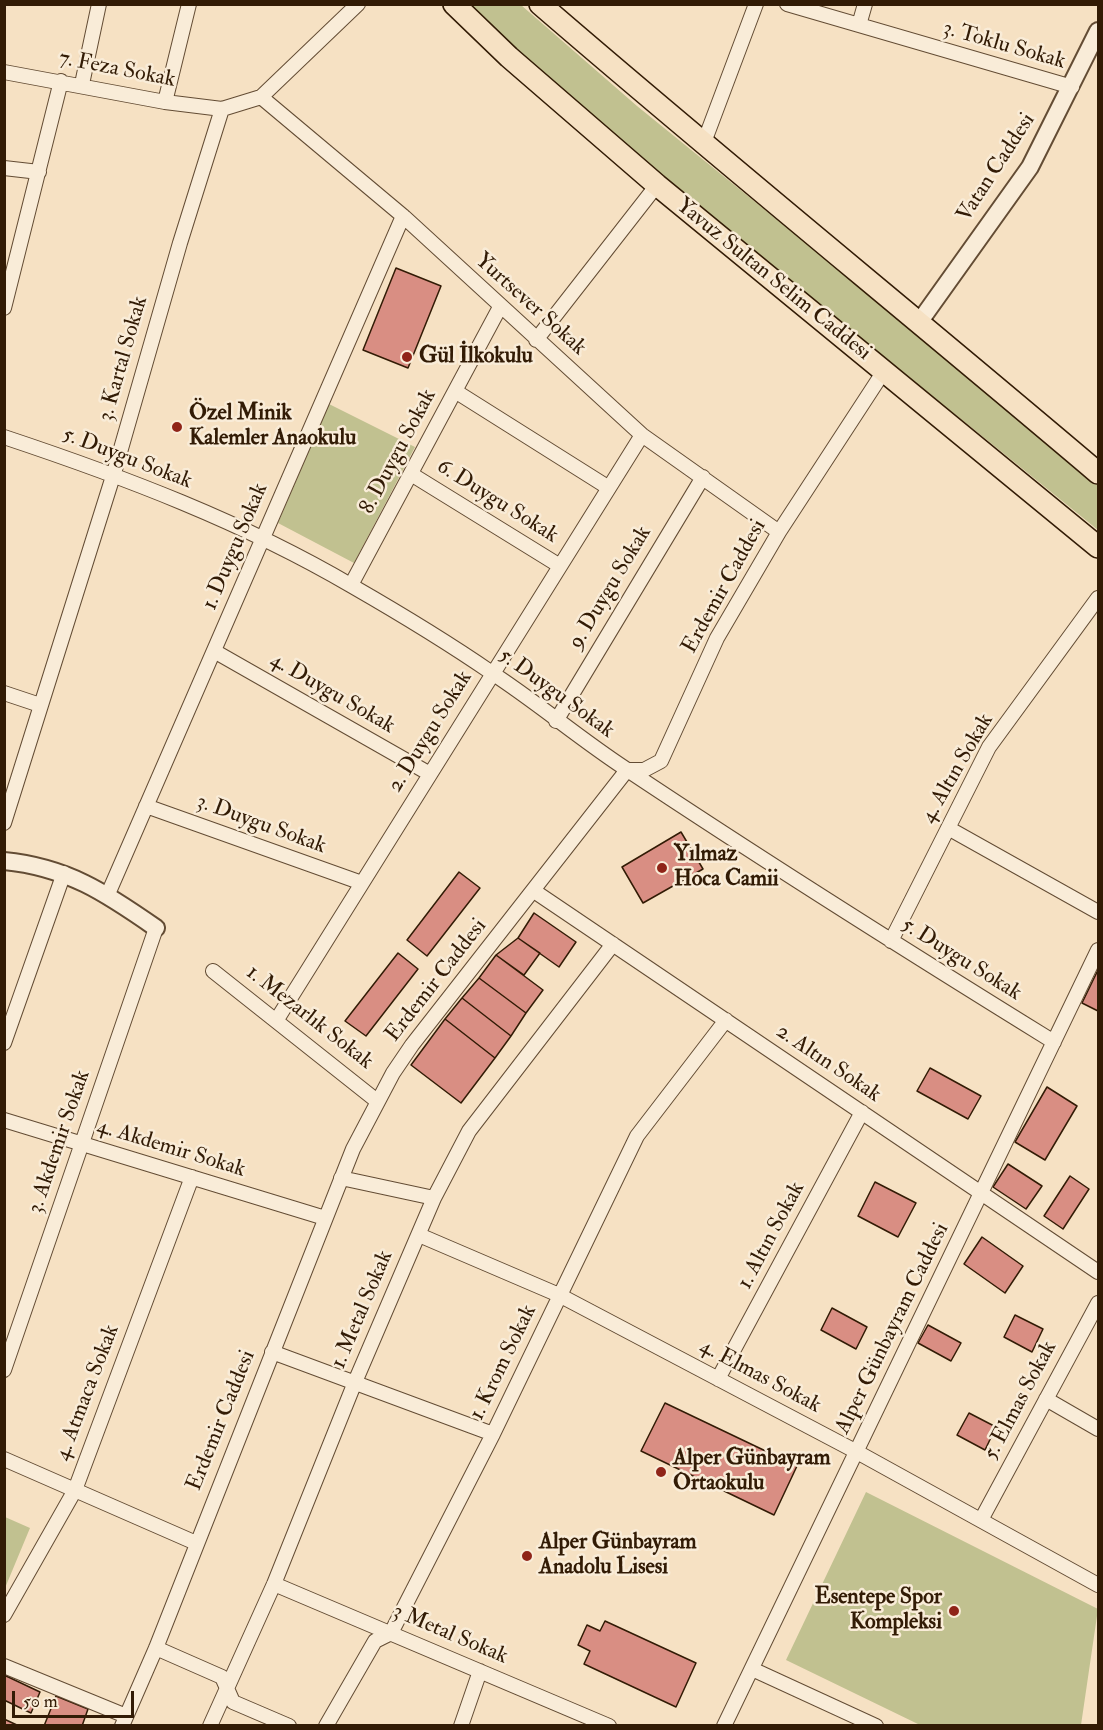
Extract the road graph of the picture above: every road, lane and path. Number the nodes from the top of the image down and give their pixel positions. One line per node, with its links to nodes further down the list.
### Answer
1 (99, 4): 13 (street)
2 (189, 4): 16 (street)
3 (358, 4): 15 (street)
4 (454, 4): 21 (main road, Yavuz Sultan Selim Caddesi)
5 (540, 4): 18 (main road)
6 (756, 4): 18 (street)
7 (787, 4): 9 (street, 3. Toklu Sokak)
8 (865, 4): 9 (street)
9 (859, 25): 14 (street, 3. Toklu Sokak)
10 (1098, 31): 14 (street, Vatan Caddesi)
11 (4, 72): 12 (street, 7. Feza Sokak)
12 (61, 81): 13 (street, 7. Feza Sokak); 20 (street)
13 (82, 84): 16 (street, 7. Feza Sokak)
14 (1072, 87): 25 (street, Vatan Caddesi)
15 (261, 97): 17 (street); 22 (street, Yurtsever Sokak)
16 (165, 102): 17 (street, 7. Feza Sokak)
17 (222, 109): 31 (street, 3. Kartal Sokak)
18 (703, 145): 25 (main road)
19 (4, 168): 20 (street)
20 (39, 172): 24 (street)
21 (657, 185): 26 (street); 27 (main road, Yavuz Sultan Selim Caddesi)
22 (403, 216): 23 (street, Yurtsever Sokak); 37 (street, 1. Duygu Sokak)
23 (500, 307): 26 (street, Yurtsever Sokak); 28 (street, 8. Duygu Sokak)
24 (4, 308)
25 (920, 321): 32 (main road)
26 (536, 340): 29 (street, Yurtsever Sokak)
27 (884, 371): 36 (street, Erdemir Caddesi); 38 (main road, Yavuz Sultan Selim Caddesi)
28 (455, 391): 33 (street, 8. Duygu Sokak); 35 (street)
29 (642, 435): 34 (street, Yurtsever Sokak); 35 (street, 2. Duygu Sokak)
30 (4, 437): 31 (street, 5. Duygu Sokak)
31 (114, 473): 37 (street, 5. Duygu Sokak); 45 (street, 3. Kartal Sokak)
32 (1098, 473)
33 (411, 474): 39 (street, 6. Duygu Sokak); 40 (street, 8. Duygu Sokak)
34 (703, 477): 36 (street, Yurtsever Sokak); 46 (street, 9. Duygu Sokak)
35 (609, 488): 39 (street, 2. Duygu Sokak)
36 (779, 532): 47 (street, Erdemir Caddesi)
37 (263, 537): 40 (street, 5. Duygu Sokak); 42 (street, 1. Duygu Sokak)
38 (1098, 548)
39 (561, 566): 43 (street, 2. Duygu Sokak)
40 (351, 585): 43 (street, 5. Duygu Sokak)
41 (1098, 598): 51 (street, 4. Altın Sokak)
42 (214, 651): 48 (street, 4. Duygu Sokak); 49 (street, 1. Duygu Sokak)
43 (493, 673): 46 (street, 5. Duygu Sokak); 48 (street, 2. Duygu Sokak)
44 (4, 693): 45 (street)
45 (40, 705): 50 (street, 3. Kartal Sokak)
46 (556, 721): 47 (street, 5. Duygu Sokak)
47 (627, 770): 55 (street, Erdemir Caddesi); 59 (street, 5. Duygu Sokak)
48 (430, 774): 54 (street, 2. Duygu Sokak)
49 (146, 806): 54 (street, 3. Duygu Sokak); 56 (street, 1. Duygu Sokak)
50 (4, 823)
51 (948, 828): 57 (street); 59 (street, 4. Altın Sokak)
52 (4, 861): 53 (street)
53 (64, 873): 56 (street); 66 (street)
54 (362, 883): 64 (street, 2. Duygu Sokak)
55 (534, 891): 60 (street, 2. Altın Sokak); 67 (street, Erdemir Caddesi)
56 (108, 894): 58 (street)
57 (1098, 912)
58 (156, 928): 70 (street, 3. Akdemir Sokak)
59 (891, 941): 65 (street, 5. Duygu Sokak)
60 (612, 944): 63 (street, 2. Altın Sokak); 74 (street, 1. Metal Sokak)
61 (1098, 950): 65 (street, Alper Günbayram Caddesi)
62 (213, 971): 64 (street, 1. Mezarlık Sokak)
63 (726, 1020): 68 (street, 2. Altın Sokak); 78 (street, 1. Krom Sokak)
64 (276, 1021): 67 (street, 1. Mezarlık Sokak)
65 (1054, 1042): 73 (street, Alper Günbayram Caddesi)
66 (4, 1043)
67 (377, 1101): 72 (street, Erdemir Caddesi)
68 (862, 1112): 73 (street, 2. Altın Sokak); 82 (street, 1. Altın Sokak)
69 (4, 1120): 70 (street, 4. Akdemir Sokak)
70 (82, 1144): 71 (street, 4. Akdemir Sokak); 81 (street, 3. Akdemir Sokak)
71 (192, 1177): 75 (street, 4. Akdemir Sokak); 89 (street, 4. Atmaca Sokak)
72 (341, 1178): 74 (street); 75 (street, Erdemir Caddesi)
73 (982, 1193): 77 (street, 2. Altın Sokak); 87 (street, Alper Günbayram Caddesi)
74 (434, 1198): 76 (street, 1. Metal Sokak)
75 (325, 1218): 80 (street, Erdemir Caddesi)
76 (419, 1234): 78 (street, 4. Elmas Sokak); 83 (street, 1. Metal Sokak)
77 (1098, 1272)
78 (559, 1295): 82 (street, 4. Elmas Sokak); 86 (street, 1. Krom Sokak)
79 (1098, 1303): 84 (street, 5. Elmas Sokak)
80 (272, 1352): 83 (street); 91 (street, Erdemir Caddesi)
81 (4, 1370)
82 (718, 1379): 87 (street, 4. Elmas Sokak)
83 (355, 1382): 86 (street); 92 (street, 1. Metal Sokak)
84 (1046, 1399): 85 (street); 90 (street, 5. Elmas Sokak)
85 (1098, 1429)
86 (493, 1434): 95 (street, 1. Krom Sokak)
87 (857, 1452): 90 (street, 4. Elmas Sokak); 98 (street, Alper Günbayram Caddesi)
88 (4, 1459): 89 (street)
89 (75, 1490): 91 (street); 94 (street, 4. Atmaca Sokak)
90 (981, 1520): 93 (street, 4. Elmas Sokak)
91 (196, 1543): 96 (street, Erdemir Caddesi)
92 (274, 1584): 95 (street, 3 Metal Sokak); 100 (street, 1. Metal Sokak)
93 (1098, 1585)
94 (4, 1615)
95 (390, 1633): 99 (street, 3 Metal Sokak); 104 (street, 1. Krom Sokak)
96 (156, 1648): 100 (street); 101 (street, Erdemir Caddesi)
97 (4, 1666): 101 (street)
98 (752, 1669): 107 (street, Alper Günbayram Caddesi); 108 (street)
99 (480, 1671): 105 (street); 106 (street, 3 Metal Sokak)
100 (228, 1689): 102 (street, 1. Metal Sokak); 103 (street)
101 (124, 1721)
102 (210, 1725)
103 (289, 1725)
104 (326, 1725)
105 (461, 1725)
106 (609, 1725)
107 (724, 1725)
108 (876, 1725)

